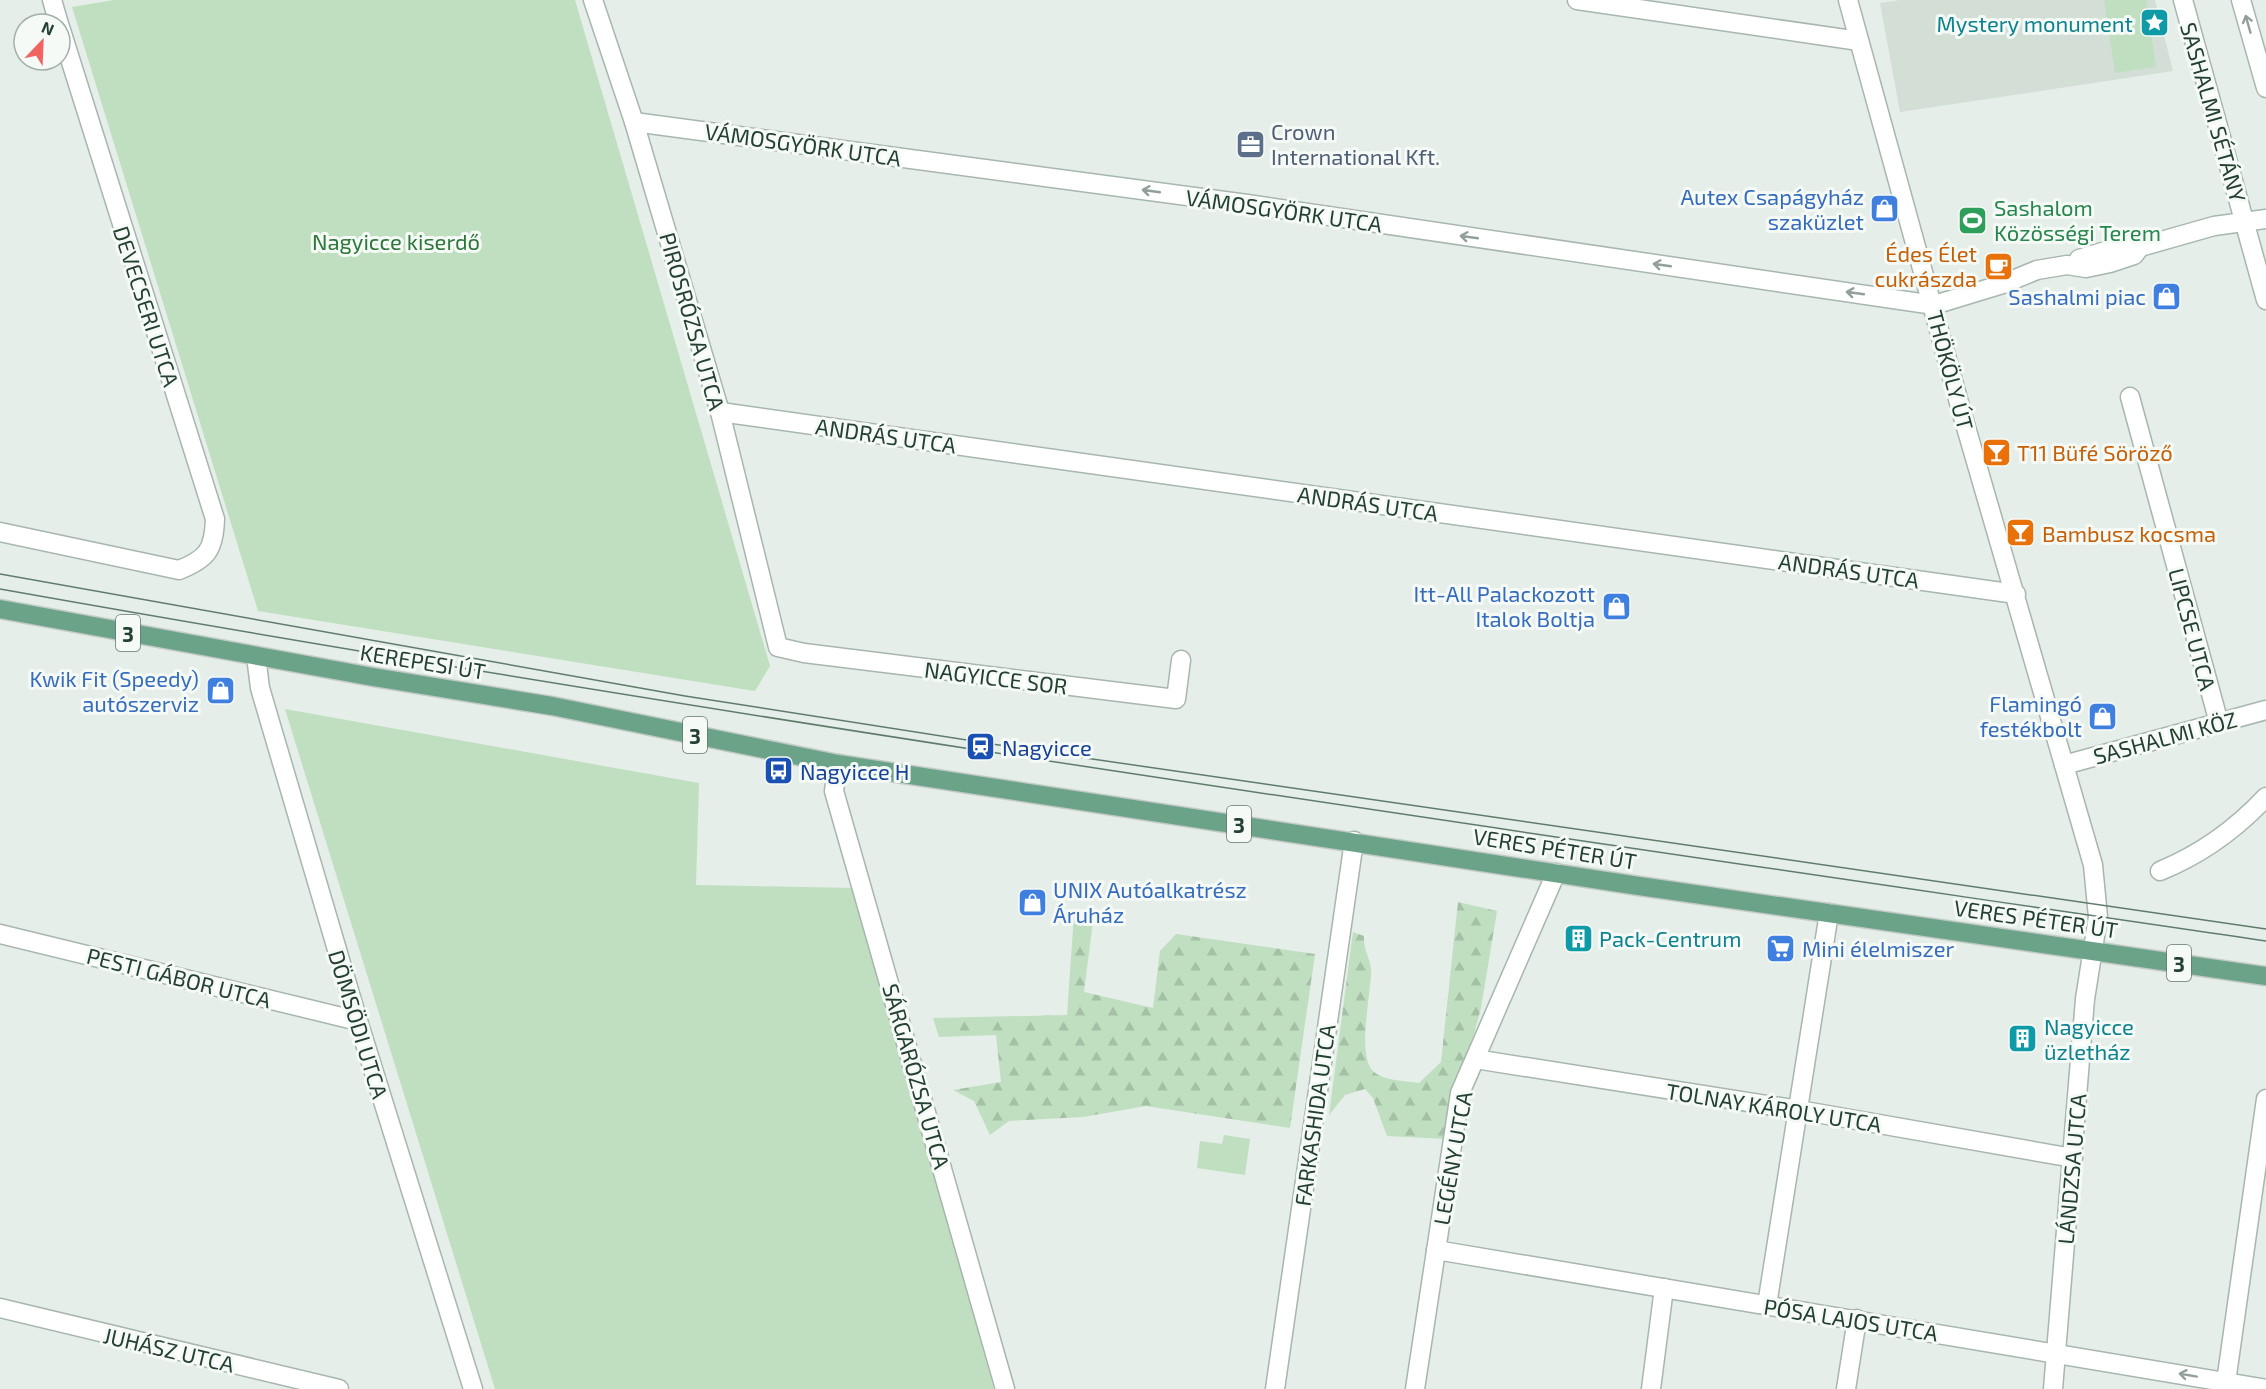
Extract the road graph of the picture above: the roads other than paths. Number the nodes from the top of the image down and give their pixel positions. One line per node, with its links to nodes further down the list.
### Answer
1 (593, 0): 9 (street, PIROSRÓZSA UTCA)
2 (1577, 0): 6 (street)
3 (1848, 0): 6 (street, THÖKÖLY ÚT)
4 (2183, 0): 11 (street, SASHALMI SÉTÁNY)
5 (2241, 0): 8 (street, one-way to 5)
6 (1859, 41): 13 (street, THÖKÖLY ÚT)
7 (72, 67): 16 (street, DEVECSERI UTCA)
8 (2266, 88)
9 (634, 122): 13 (street, VÁMOSGYÖRK UTCA, one-way to 9); 15 (street, PIROSRÓZSA UTCA)
10 (2266, 219): 11 (street)
11 (2245, 223): 12 (street, SASHALMI SÉTÁNY); 13 (street)
12 (2266, 300)
13 (1934, 305): 17 (street, THÖKÖLY ÚT)
14 (2130, 397): 23 (street, LIPCSE UTCA)
15 (720, 412): 17 (street, ANDRÁS UTCA); 19 (street, PIROSRÓZSA UTCA)
16 (0, 532)
17 (2016, 594): 25 (street, THÖKÖLY ÚT)
18 (0, 609): 20 (main road, KEREPESI ÚT / 3)
19 (778, 647): 21 (street, NAGYICCE SOR)
20 (256, 656): 24 (main road, KEREPESI ÚT / 3); 34 (street, DÖMSÖDI UTCA)
21 (1181, 660)
22 (2266, 710): 23 (street, SASHALMI KÖZ)
23 (2219, 723): 25 (street, SASHALMI KÖZ)
24 (838, 764): 27 (main road, VERES PÉTER ÚT / 3); 48 (street, SÁRGARÓZSA UTCA)
25 (2064, 765): 32 (street, THÖKÖLY ÚT)
26 (2266, 797): 28 (street)
27 (1354, 841): 29 (main road, VERES PÉTER ÚT / 3); 49 (street, FARKASHIDA UTCA)
28 (2160, 871)
29 (1556, 873): 30 (main road, VERES PÉTER ÚT / 3); 35 (street, LEGÉNY UTCA)
30 (1829, 912): 32 (main road, VERES PÉTER ÚT / 3); 37 (street)
31 (0, 934): 34 (street, PESTI GÁBOR UTCA)
32 (2092, 950): 33 (main road, VERES PÉTER ÚT / 3); 38 (street, LÁNDZSA UTCA)
33 (2266, 976)
34 (358, 1021): 47 (street, DÖMSÖDI UTCA)
35 (1475, 1059): 37 (street, TOLNAY KÁROLY UTCA); 39 (street, LEGÉNY UTCA)
36 (2266, 1099): 45 (street)
37 (1799, 1110): 38 (street, TOLNAY KÁROLY UTCA); 41 (street)
38 (2073, 1158): 44 (street, LÁNDZSA UTCA)
39 (1436, 1250): 40 (street, PÓSA LAJOS UTCA); 50 (street, LEGÉNY UTCA)
40 (1664, 1287): 41 (street, PÓSA LAJOS UTCA); 51 (street)
41 (1767, 1305): 43 (street, PÓSA LAJOS UTCA)
42 (0, 1308): 46 (street, JUHÁSZ UTCA)
43 (1857, 1320): 44 (street, PÓSA LAJOS UTCA); 52 (street)
44 (2057, 1354): 45 (street, PÓSA LAJOS UTCA, one-way to 44); 53 (street, LÁNDZSA UTCA)
45 (2226, 1382): 54 (street, PÓSA LAJOS UTCA)
46 (339, 1389)
47 (473, 1389)
48 (1005, 1389)
49 (1275, 1389)
50 (1415, 1389)
51 (1651, 1389)
52 (1846, 1389)
53 (2053, 1389)
54 (2266, 1389)

